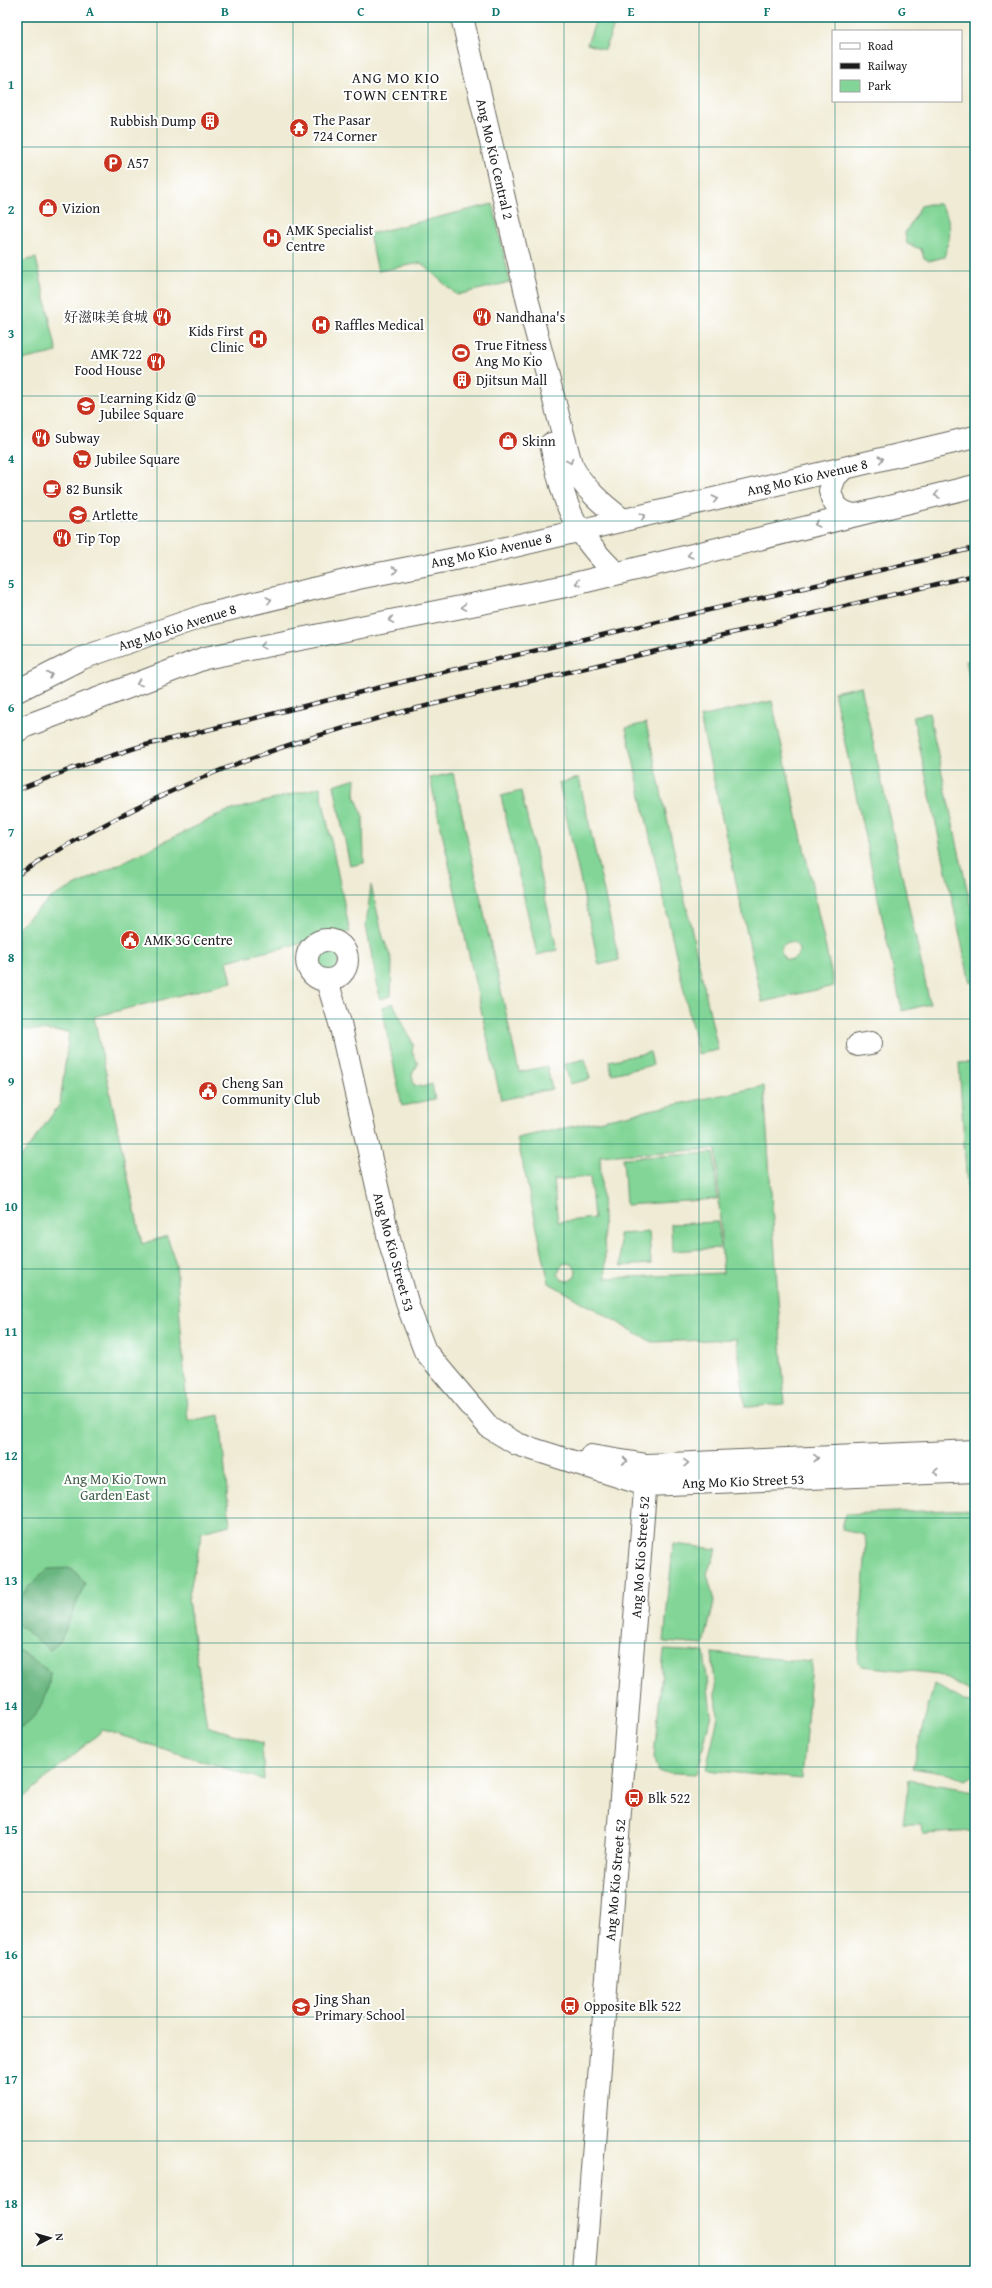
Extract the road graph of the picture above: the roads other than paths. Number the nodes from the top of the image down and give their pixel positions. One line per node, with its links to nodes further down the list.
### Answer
1 (462, 17): 2 (street, Ang Mo Kio Central 2)
2 (528, 302): 7 (street, Ang Mo Kio Central 2, one-way to 7); 8 (street, Ang Mo Kio Central 2)
3 (975, 437): 4 (street, Ang Mo Kio Avenue 8, one-way to 3)
4 (844, 468): 6 (street); 7 (street, Ang Mo Kio Avenue 8, one-way to 4)
5 (975, 486): 6 (street, one-way to 6)
6 (854, 515): 9 (street, one-way to 9)
7 (623, 520): 8 (street, Ang Mo Kio Avenue 8)
8 (578, 531): 9 (street, Ang Mo Kio Central 2); 10 (street, Ang Mo Kio Avenue 8, one-way to 8)
9 (616, 574): 11 (street, one-way to 11)
10 (17, 692)
11 (17, 731)
12 (333, 978): 15 (street, Ang Mo Kio Street 53)
13 (975, 1451): 15 (street, Ang Mo Kio Street 53, one-way to 13)
14 (975, 1471): 15 (street, Ang Mo Kio Street 53, one-way to 15)
15 (646, 1475): 16 (street, Ang Mo Kio Street 52)
16 (584, 2271)

